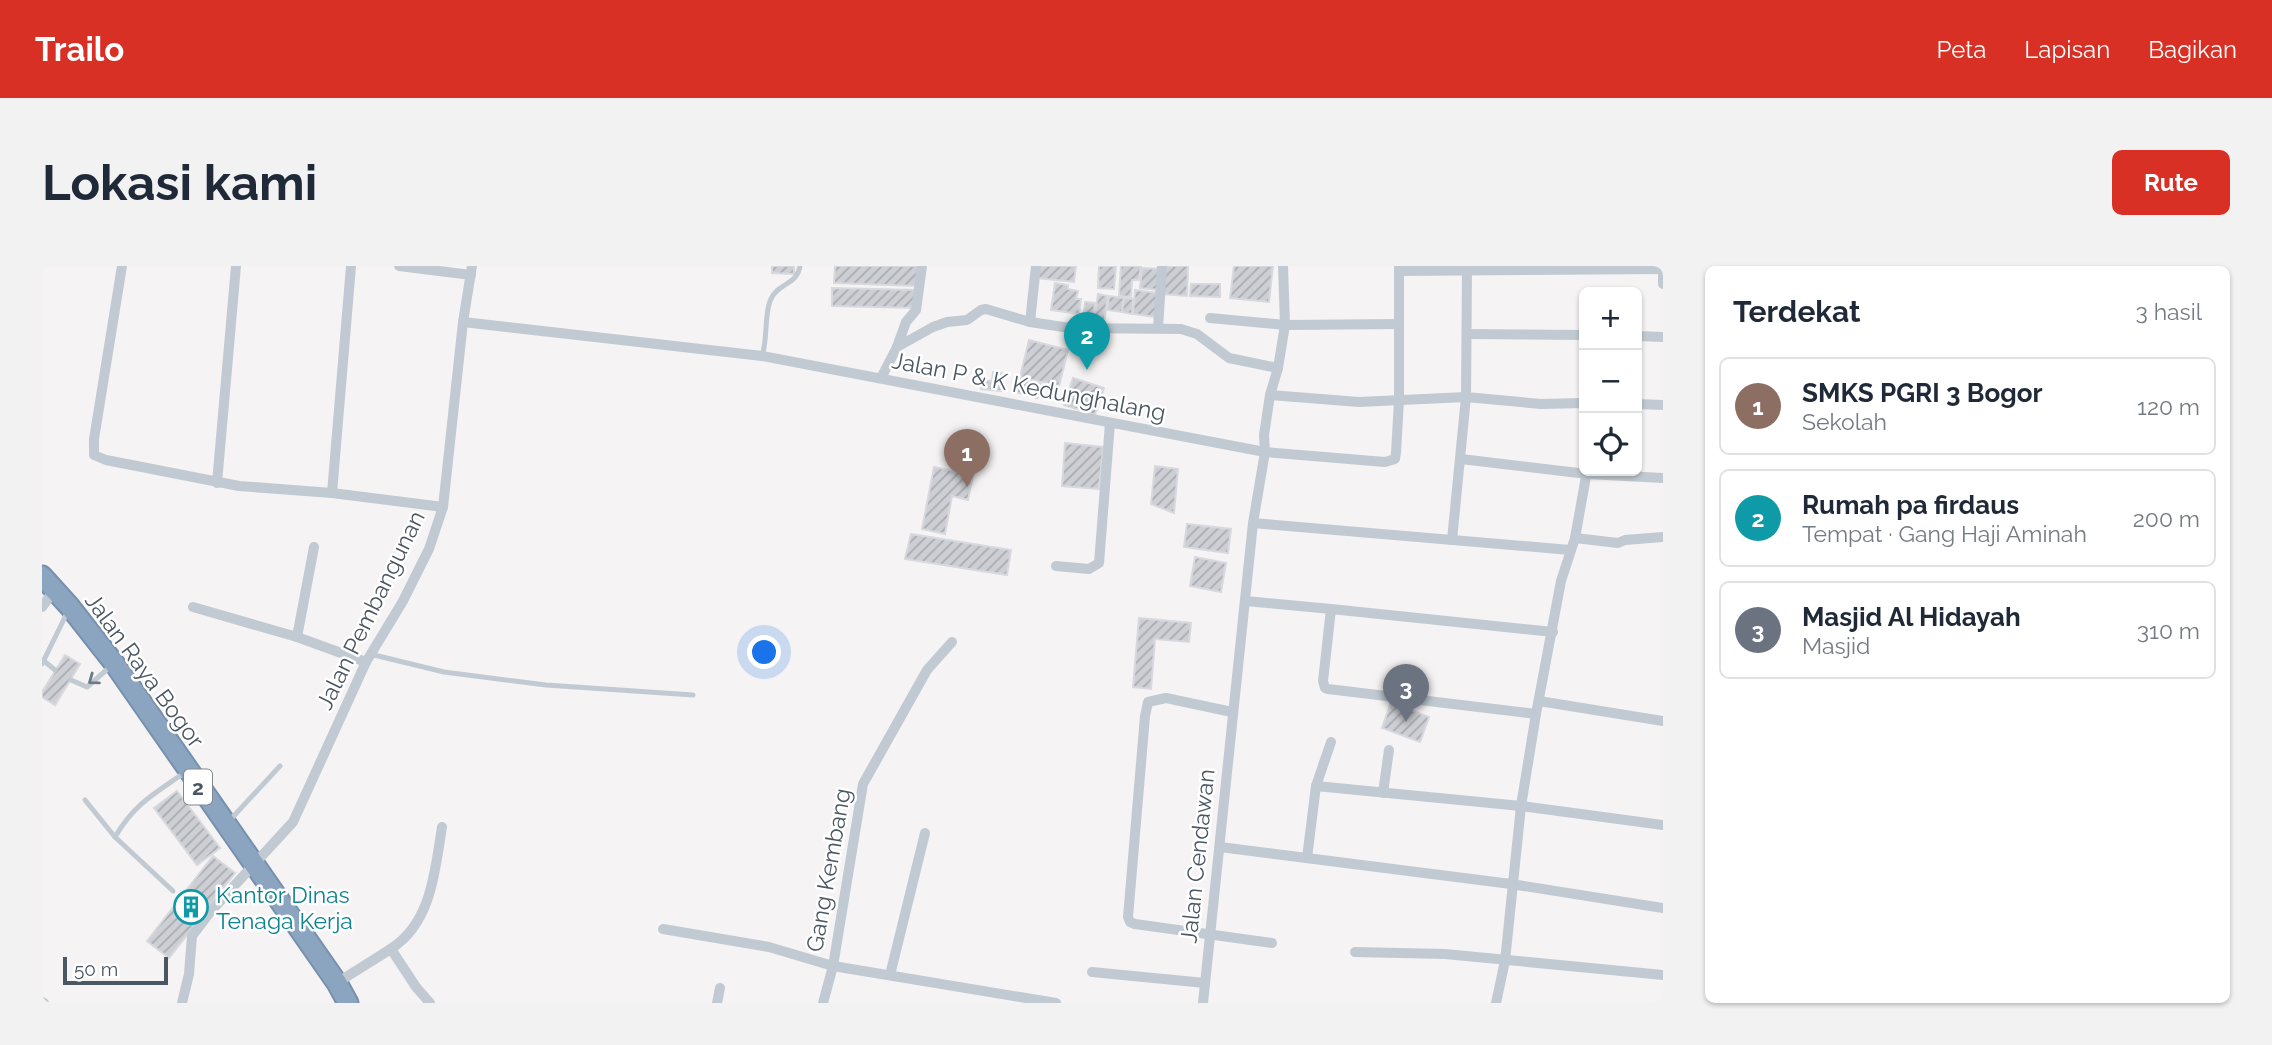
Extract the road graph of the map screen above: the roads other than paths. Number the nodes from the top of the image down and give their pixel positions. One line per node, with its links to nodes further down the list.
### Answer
1 (122, 266): 43 (street)
2 (236, 266): 43 (street)
3 (351, 266): 44 (street)
4 (399, 266): 14 (street)
5 (800, 266): 27 (lane)
6 (922, 266): 26 (street)
7 (1036, 266): 18 (street)
8 (1162, 266): 21 (street)
9 (1283, 266): 20 (street, Jalan Cendawan)
10 (1663, 267): 11 (street); 15 (street)
11 (1601, 268): 13 (street)
12 (1399, 269): 13 (street); 19 (street, Jalan P & K Kedunghalang)
13 (1467, 270): 22 (street)
14 (472, 271): 17 (street, Jalan Pembangunan)
15 (1663, 284)
16 (1210, 318): 20 (street)
17 (463, 322): 27 (street, Jalan P & K Kedunghalang); 45 (street, Jalan Pembangunan)
18 (1030, 322): 21 (street); 26 (street)
19 (1399, 324): 20 (street); 32 (street, Jalan P & K Kedunghalang)
20 (1284, 325): 28 (street, Jalan Cendawan)
21 (1158, 328): 28 (street)
22 (1468, 334): 23 (street); 31 (street)
23 (1579, 335)
24 (1642, 336): 25 (street)
25 (1663, 337)
26 (897, 346): 29 (street)
27 (762, 356): 29 (street, Jalan P & K Kedunghalang)
28 (1278, 368): 30 (street, Jalan Cendawan)
29 (881, 378): 36 (street, Jalan P & K Kedunghalang)
30 (1270, 395): 32 (street); 37 (street, Jalan Cendawan)
31 (1466, 397): 32 (street); 33 (street); 38 (street)
32 (1399, 400): 37 (street, Jalan P & K Kedunghalang)
33 (1579, 403)
34 (1642, 404): 35 (street)
35 (1663, 405)
36 (1110, 423): 37 (street, Jalan P & K Kedunghalang); 52 (street)
37 (1265, 452): 46 (street, Jalan Cendawan)
38 (1461, 459): 39 (street); 49 (street)
39 (1579, 471)
40 (1586, 476): 48 (street)
41 (1638, 476): 42 (street)
42 (1663, 478)
43 (217, 483): 44 (street)
44 (332, 493): 45 (street)
45 (443, 507): 62 (street, Jalan Pembangunan)
46 (1253, 523): 49 (street); 54 (street, Jalan Cendawan)
47 (1663, 537): 48 (street)
48 (1575, 538): 51 (street)
49 (1452, 540): 51 (street)
50 (314, 547): 60 (street)
51 (1570, 550): 59 (street)
52 (1056, 566)
53 (48, 582): 55 (street); 56 (highway, Jalan Raya Bogor / 2)
54 (1246, 601): 58 (street); 69 (street, Jalan Cendawan)
55 (42, 607)
56 (70, 607): 63 (lane); 64 (highway, Jalan Raya Bogor / 2)
57 (193, 607): 60 (street)
58 (1331, 609): 59 (street); 70 (street)
59 (1553, 632): 68 (street)
60 (297, 638): 62 (street)
61 (952, 642): 97 (street, Gang Kembang)
62 (368, 658): 67 (lane); 87 (street, Jalan Pembangunan)
63 (43, 662): 65 (lane)
64 (114, 663): 66 (lane, one-way to 66); 75 (highway, Jalan Raya Bogor / 2)
65 (55, 670)
66 (71, 680)
67 (693, 695)
68 (1539, 701): 70 (street); 71 (street)
69 (1232, 712): 85 (street, Jalan Cendawan); 92 (street)
70 (1536, 714): 79 (street)
71 (1663, 722)
72 (1331, 742): 76 (street)
73 (1389, 750): 77 (street)
74 (280, 766): 80 (lane)
75 (187, 771): 80 (highway, Jalan Raya Bogor / 2); 84 (lane)
76 (1316, 786): 77 (street); 86 (street)
77 (1383, 793): 79 (street)
78 (85, 800): 84 (lane)
79 (1521, 806): 81 (street); 88 (street)
80 (225, 824): 87 (highway, Jalan Raya Bogor / 2)
81 (1663, 825)
82 (442, 827): 94 (street)
83 (925, 833): 99 (street)
84 (115, 837): 89 (lane)
85 (1220, 847): 86 (street); 92 (street, Jalan Cendawan)
86 (1307, 858): 88 (street)
87 (253, 865): 101 (highway, Jalan Raya Bogor / 2); 104 (street, Jalan Pembangunan)
88 (1511, 884): 90 (street); 96 (street)
89 (173, 891)
90 (1663, 908)
91 (663, 929): 97 (street)
92 (1211, 933): 93 (street); 102 (street, Jalan Cendawan)
93 (1272, 943)
94 (391, 949): 101 (street); 106 (street)
95 (1354, 952): 96 (street)
96 (1505, 961): 100 (street); 111 (street)
97 (833, 966): 99 (street); 108 (street, Gang Kembang)
98 (1092, 972): 102 (street)
99 (890, 975): 109 (street)
100 (1663, 975)
101 (337, 983): 105 (highway, Jalan Raya Bogor / 2)
102 (1205, 983): 110 (street, Jalan Cendawan)
103 (720, 988): 107 (street)
104 (182, 1003)
105 (348, 1003)
106 (430, 1003)
107 (717, 1003)
108 (823, 1003)
109 (1056, 1003)
110 (1203, 1003)
111 (1496, 1003)

